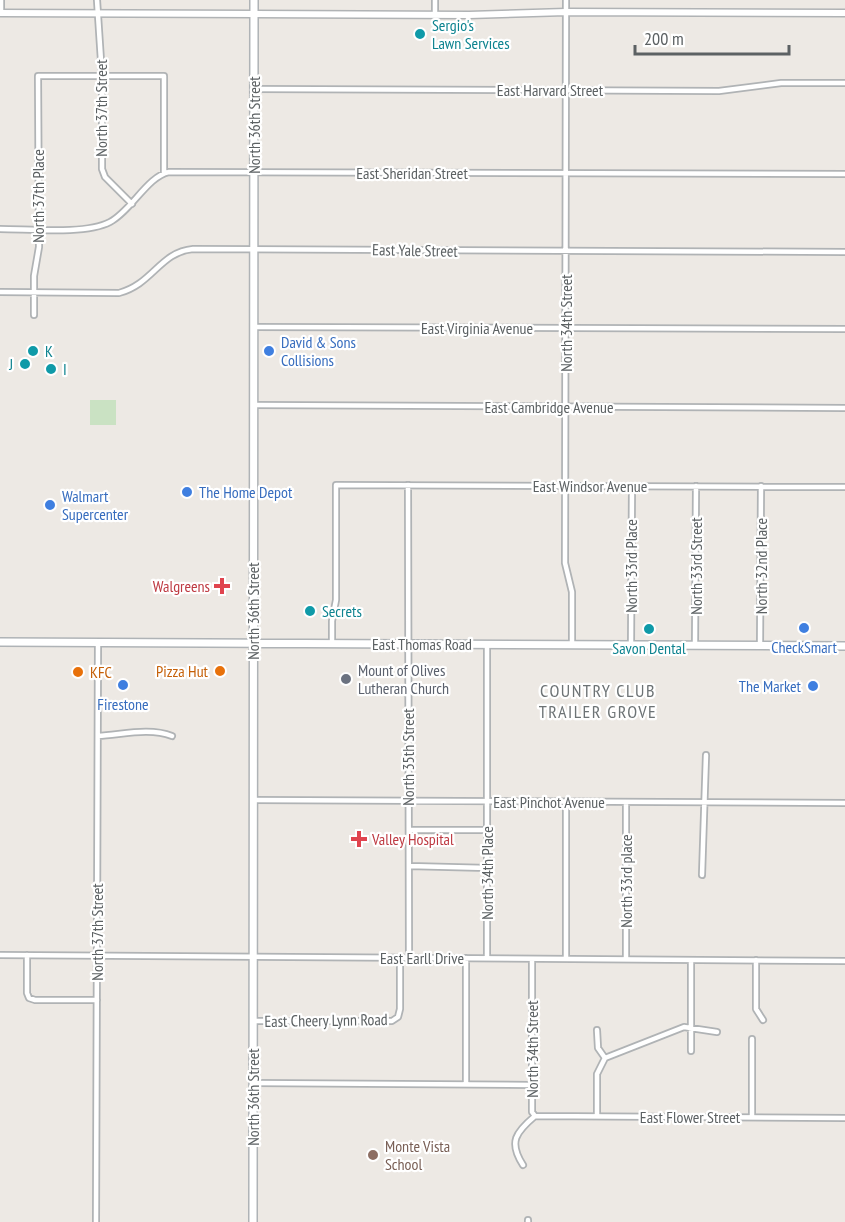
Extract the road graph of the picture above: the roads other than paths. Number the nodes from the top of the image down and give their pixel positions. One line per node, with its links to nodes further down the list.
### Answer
1 (2, 0): 7 (street)
2 (97, 0): 8 (street, North 37th Street)
3 (254, 0): 10 (main road, North 36th Street)
4 (435, 0): 11 (street)
5 (566, 0): 6 (street, North 34th Street)
6 (566, 12): 9 (street); 11 (street); 15 (street, North 34th Street)
7 (1, 13): 8 (street)
8 (98, 13): 10 (street); 12 (street, North 37th Street)
9 (845, 13)
10 (254, 14): 11 (street); 14 (main road, North 36th Street)
11 (435, 15)
12 (102, 76): 17 (street); 20 (street, North 37th Street); 22 (street, North 37th Place)
13 (845, 83): 15 (street, East Harvard Street)
14 (254, 89): 15 (street, East Harvard Street); 16 (main road, North 36th Street)
15 (566, 90): 18 (street, North 34th Street)
16 (254, 172): 17 (street, East Sheridan Street); 18 (street, East Sheridan Street); 23 (main road, North 36th Street)
17 (164, 173): 20 (street)
18 (566, 173): 19 (street, East Sheridan Street); 24 (street, North 34th Street)
19 (845, 174)
20 (132, 204): 22 (street)
21 (0, 229): 22 (street)
22 (39, 229): 27 (street, North 37th Place)
23 (254, 249): 24 (street, East Yale Street); 27 (street, East Yale Street); 29 (main road, North 36th Street)
24 (566, 251): 25 (street, East Yale Street); 30 (street, North 34th Street)
25 (845, 252)
26 (0, 292): 27 (street, East Yale Street)
27 (34, 292): 28 (street, North 37th Place)
28 (34, 315)
29 (253, 327): 30 (street, East Virginia Avenue); 32 (main road, North 36th Street)
30 (566, 328): 31 (street, East Virginia Avenue); 33 (street, North 34th Street)
31 (845, 329)
32 (253, 405): 33 (street, East Cambridge Avenue); 43 (main road, North 36th Street)
33 (566, 407): 34 (street, East Cambridge Avenue); 36 (street, North 34th Street)
34 (845, 408)
35 (408, 485): 36 (street, East Windsor Avenue); 44 (street, East Windsor Avenue); 45 (street, North 35th Street)
36 (566, 486): 37 (street, East Windsor Avenue); 47 (street, North 34th Street)
37 (632, 486): 38 (street, East Windsor Avenue); 48 (street, North 33rd Place)
38 (696, 486): 39 (street, East Windsor Avenue); 49 (street, North 33rd Street)
39 (761, 486): 40 (street, East Windsor Avenue); 50 (street, North 32nd Place)
40 (845, 487)
41 (0, 642): 42 (main road, East Thomas Road)
42 (98, 642): 43 (main road, East Thomas Road); 52 (street, North 37th Street)
43 (253, 644): 44 (main road, East Thomas Road); 55 (main road, North 36th Street)
44 (332, 644): 45 (main road, East Thomas Road)
45 (408, 644): 46 (main road, East Thomas Road); 56 (street, North 35th Street)
46 (487, 644): 47 (main road, East Thomas Road); 57 (street, North 34th Place)
47 (572, 645): 48 (main road, East Thomas Road)
48 (631, 645): 49 (main road, East Thomas Road)
49 (695, 645): 50 (main road, East Thomas Road)
50 (760, 646): 51 (main road, East Thomas Road)
51 (845, 646)
52 (98, 736): 53 (street); 68 (street, North 37th Street)
53 (172, 736)
54 (706, 755): 60 (street)
55 (253, 800): 56 (street, East Pinchot Avenue); 70 (main road, North 36th Street)
56 (409, 801): 57 (street, East Pinchot Avenue); 62 (street, North 35th Street)
57 (487, 801): 58 (street, East Pinchot Avenue); 63 (street, North 34th Place)
58 (566, 802): 59 (street, East Pinchot Avenue); 76 (street)
59 (626, 802): 60 (street, East Pinchot Avenue); 77 (street, North 33rd place)
60 (706, 803): 61 (street, East Pinchot Avenue); 66 (street)
61 (845, 803)
62 (409, 830): 63 (street); 64 (street, North 35th Street)
63 (488, 830): 65 (street, North 34th Place)
64 (409, 868): 65 (street); 72 (street, North 35th Street)
65 (488, 868): 74 (street, North 34th Place)
66 (702, 874)
67 (0, 955): 69 (street, East Earll Drive)
68 (97, 955): 69 (street, East Earll Drive); 70 (street, East Earll Drive); 81 (street, North 37th Street)
69 (27, 956): 81 (street)
70 (253, 957): 71 (street, East Earll Drive); 83 (main road, North 36th Street)
71 (400, 958): 72 (street, East Earll Drive); 83 (street, East Cheery Lynn Road)
72 (410, 958): 73 (street, East Earll Drive)
73 (466, 958): 74 (street, East Earll Drive); 91 (street)
74 (487, 958): 75 (street, East Earll Drive)
75 (532, 959): 76 (street, East Earll Drive); 92 (street, North 34th Street)
76 (566, 959): 77 (street, East Earll Drive)
77 (626, 959): 78 (street, East Earll Drive)
78 (691, 960): 79 (street, East Earll Drive); 84 (street)
79 (756, 960): 80 (street, East Earll Drive); 82 (street)
80 (845, 961)
81 (97, 1000): 98 (street, North 37th Street)
82 (763, 1020)
83 (253, 1021): 90 (main road, North 36th Street)
84 (691, 1028): 86 (street); 88 (street); 89 (street)
85 (597, 1030): 89 (street)
86 (717, 1032)
87 (752, 1039): 95 (street)
88 (691, 1051)
89 (605, 1058): 94 (street)
90 (253, 1083): 91 (street); 99 (main road, North 36th Street)
91 (466, 1084): 92 (street)
92 (532, 1085): 93 (street, North 34th Street)
93 (535, 1116): 94 (street, East Flower Street); 97 (street, North 34th Street)
94 (597, 1116): 95 (street, East Flower Street)
95 (752, 1117): 96 (street, East Flower Street)
96 (845, 1118)
97 (523, 1165)
98 (96, 1222)
99 (253, 1222)

